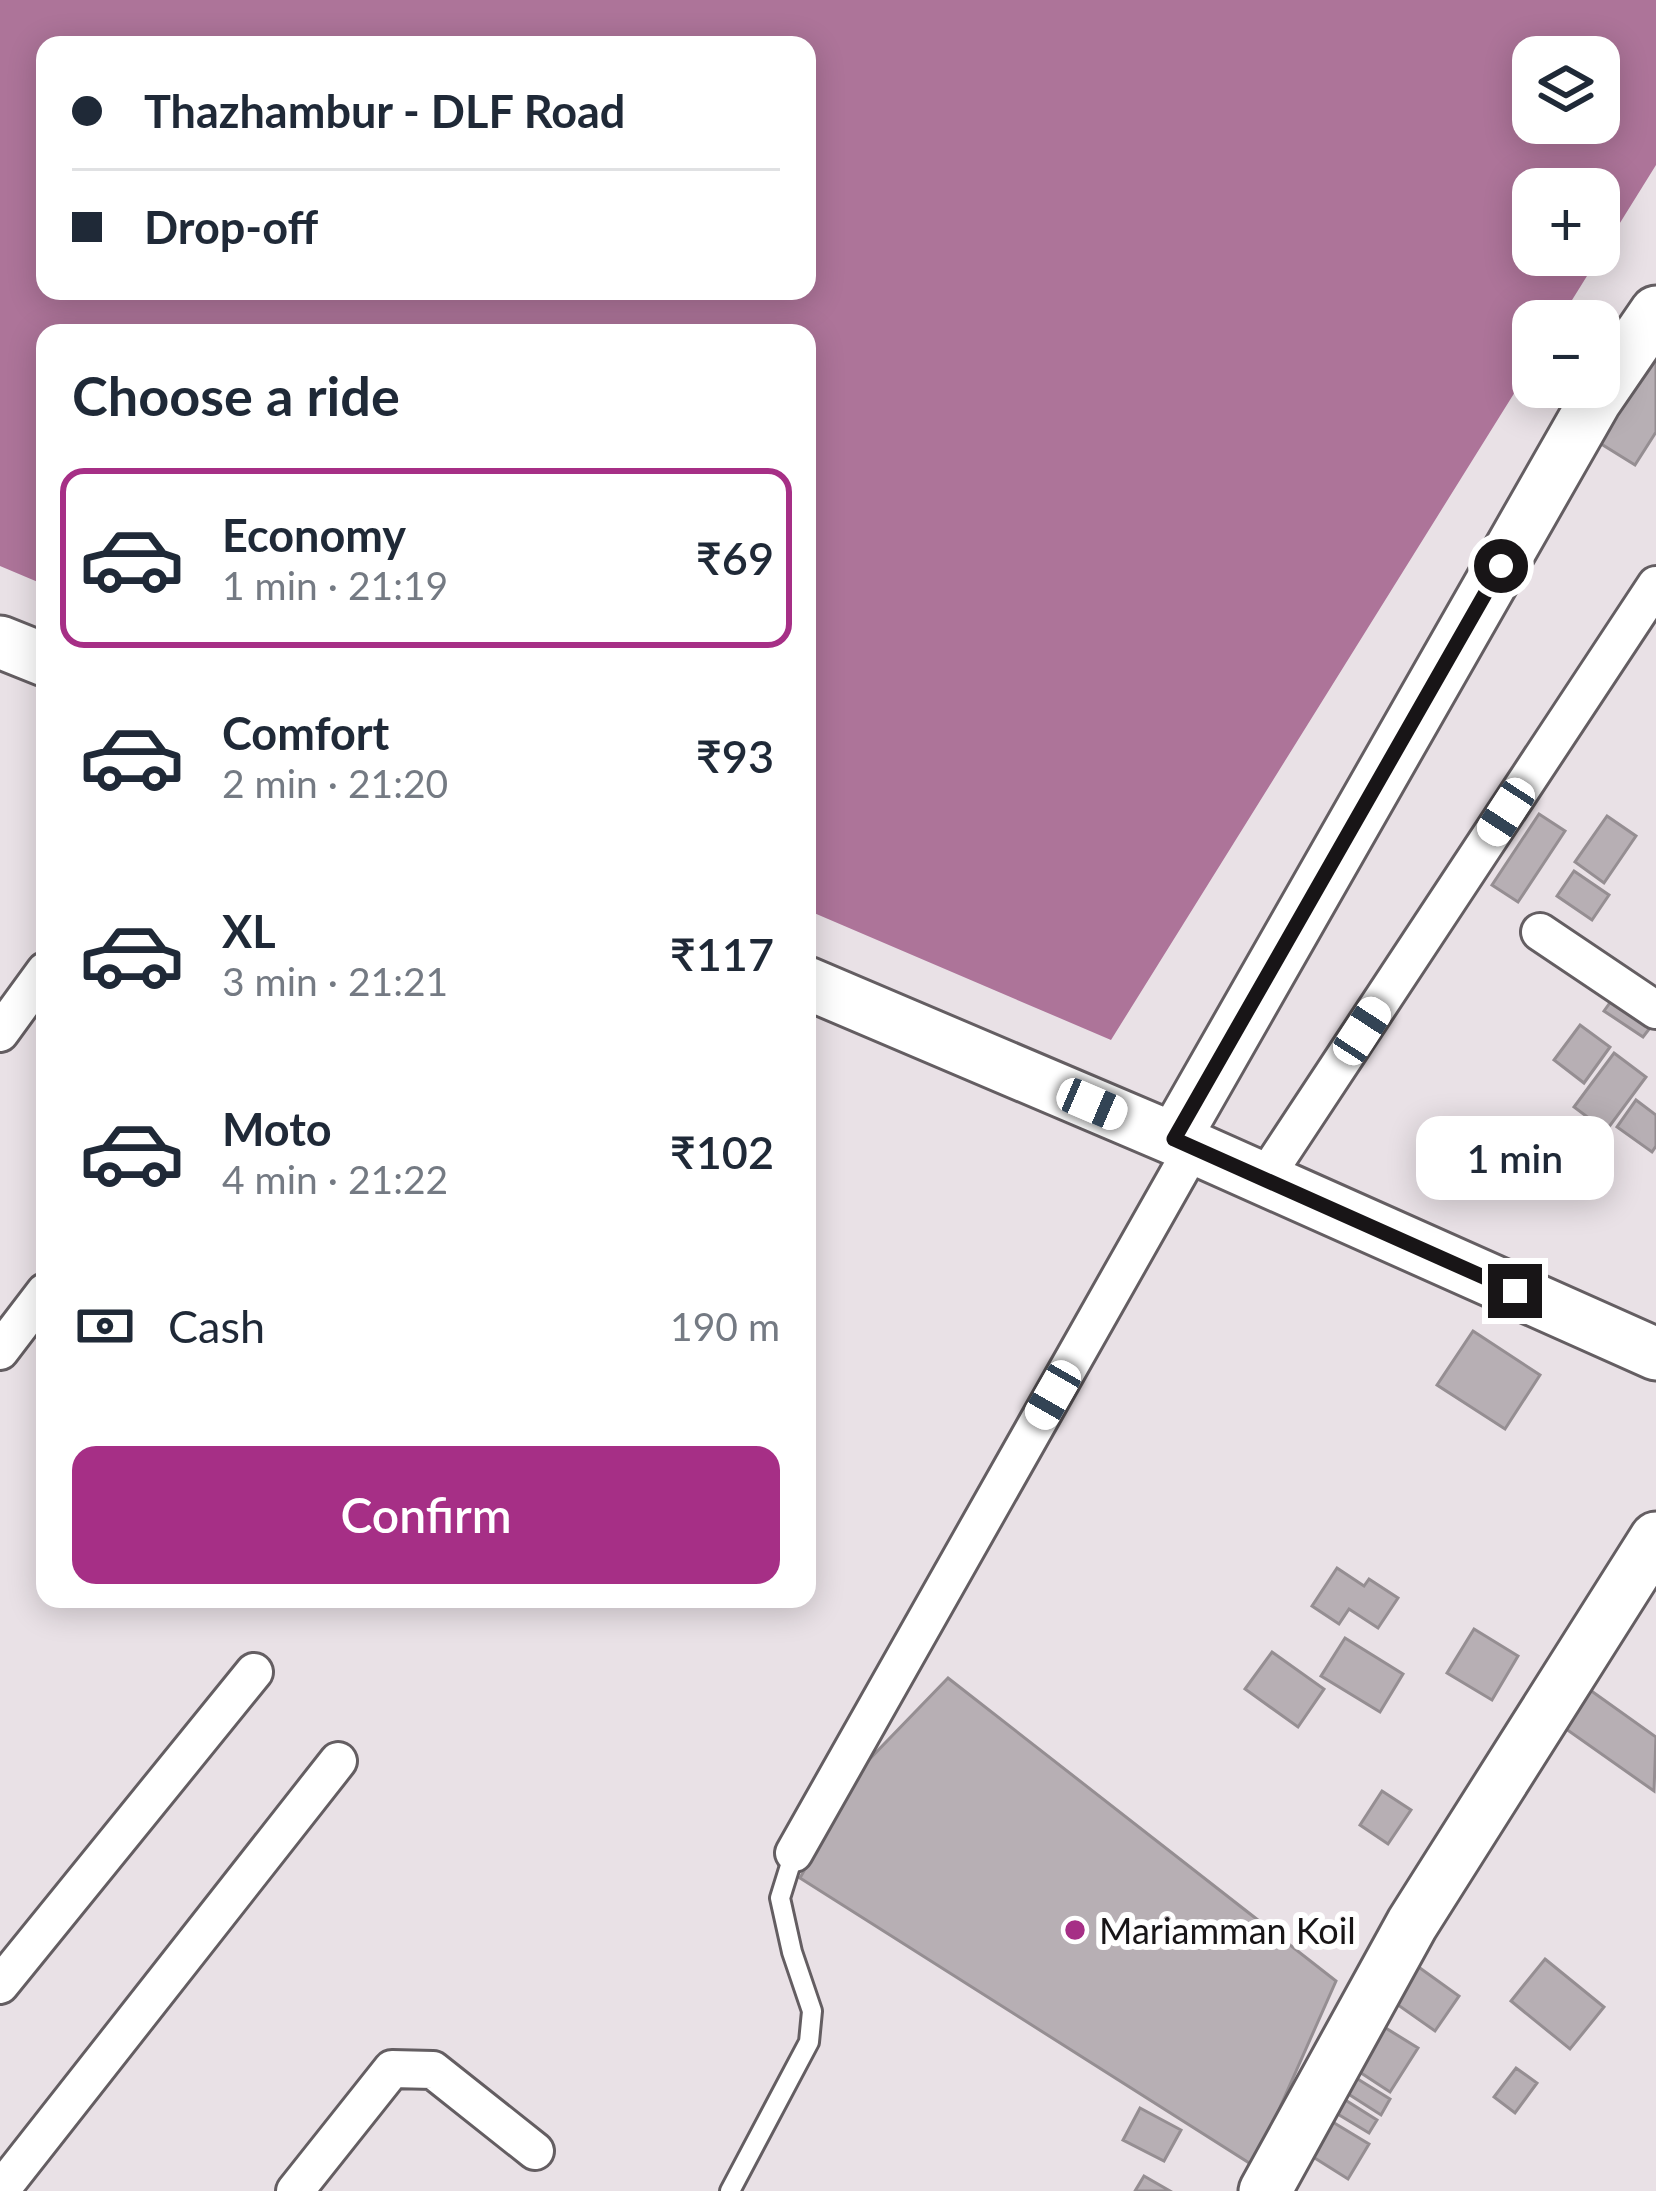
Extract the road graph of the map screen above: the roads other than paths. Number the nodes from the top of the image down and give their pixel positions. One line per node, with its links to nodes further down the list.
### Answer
1 (1656, 312): 10 (street)
2 (1656, 585): 11 (street)
3 (0, 642): 4 (street)
4 (36, 656)
5 (1540, 932): 8 (street)
6 (36, 983): 9 (street)
7 (816, 987): 10 (street)
8 (1656, 1010)
9 (0, 1033)
10 (1184, 1143): 11 (street); 18 (street)
11 (1264, 1179): 13 (street)
12 (36, 1304): 14 (street)
13 (1651, 1341)
14 (0, 1351)
15 (1656, 1538): 24 (street)
16 (254, 1672): 19 (street)
17 (338, 1761): 21 (street)
18 (794, 1853): 23 (lane)
19 (6, 1964)
20 (535, 2151): 22 (street)
21 (0, 2191)
22 (295, 2191)
23 (730, 2191)
24 (1265, 2191)

